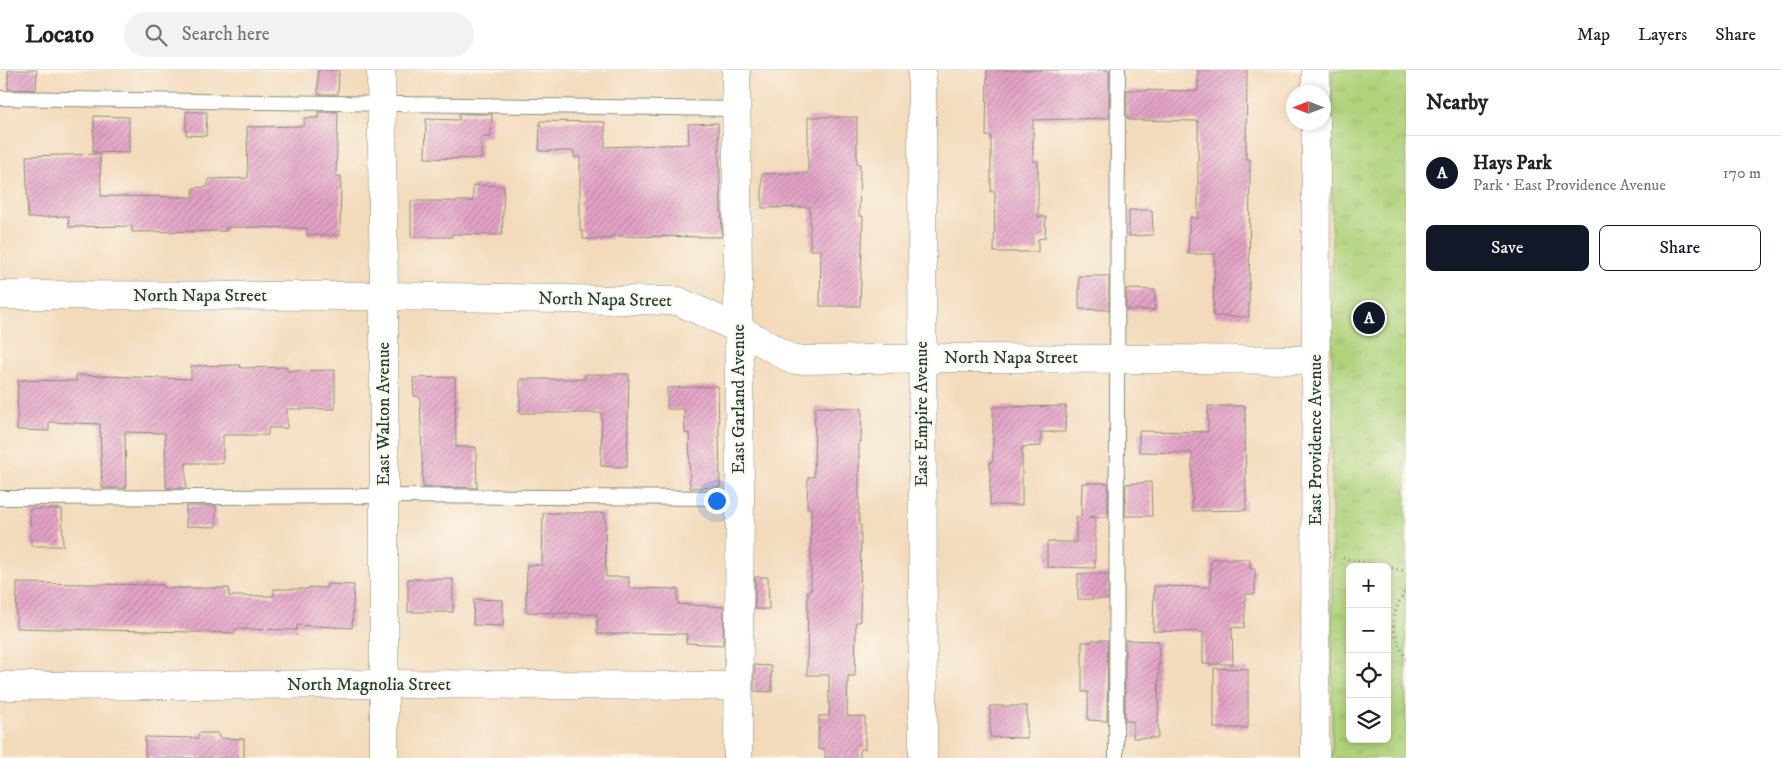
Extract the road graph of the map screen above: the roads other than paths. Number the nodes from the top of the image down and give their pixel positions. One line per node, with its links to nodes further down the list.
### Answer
1 (381, 70): 8 (street, East Walton Avenue)
2 (736, 70): 9 (street, East Garland Avenue)
3 (922, 70): 15 (street, East Empire Avenue)
4 (1118, 70): 14 (lane)
5 (1316, 70): 6 (street)
6 (1316, 85)
7 (0, 98): 8 (lane)
8 (381, 103): 9 (lane); 12 (street, East Walton Avenue)
9 (736, 110): 13 (street, East Garland Avenue)
10 (1316, 130): 16 (street, East Providence Avenue)
11 (0, 295): 12 (street, North Napa Street)
12 (384, 296): 13 (street, North Napa Street); 17 (street, East Walton Avenue)
13 (739, 329): 15 (street, North Napa Street); 19 (street, East Garland Avenue)
14 (1117, 358): 15 (street, North Napa Street); 16 (street, North Napa Street); 26 (lane)
15 (922, 359): 25 (street, East Empire Avenue)
16 (1316, 360): 27 (street, East Providence Avenue)
17 (384, 496): 18 (lane); 19 (lane); 20 (street, East Walton Avenue)
18 (0, 498)
19 (740, 498): 22 (street, East Garland Avenue)
20 (384, 684): 21 (street, North Magnolia Street); 22 (street, North Magnolia Street); 23 (street, East Walton Avenue)
21 (0, 686)
22 (738, 686): 24 (street, East Garland Avenue)
23 (384, 758)
24 (738, 758)
25 (922, 758)
26 (1116, 758)
27 (1315, 758)

